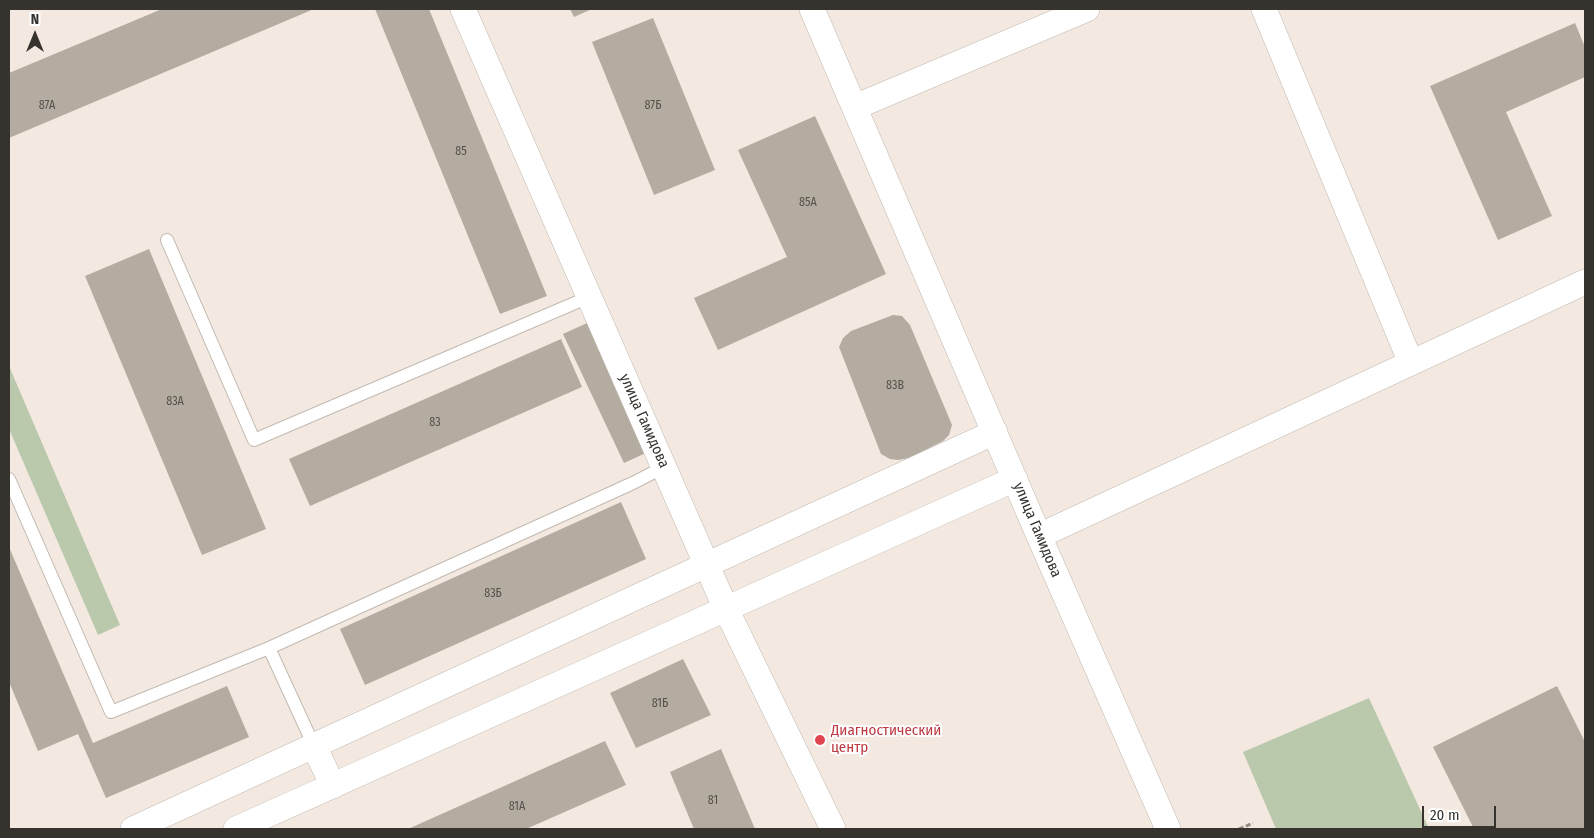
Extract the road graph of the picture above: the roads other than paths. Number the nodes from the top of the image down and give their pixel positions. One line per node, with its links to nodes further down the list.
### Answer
1 (463, 9): 8 (street, улица Гамидова)
2 (812, 9): 5 (street, улица Гамидова)
3 (1087, 9): 5 (street)
4 (1264, 9): 9 (street)
5 (855, 107): 10 (street, улица Гамидова)
6 (167, 240): 8 (lane)
7 (1585, 282): 9 (street)
8 (589, 297): 11 (street, улица Гамидова)
9 (1411, 363): 14 (street)
10 (995, 432): 13 (street, улица Гамидова); 15 (street)
11 (664, 467): 15 (street, улица Гамидова); 17 (lane)
12 (9, 479): 17 (lane)
13 (1015, 479): 14 (street, улица Гамидова); 16 (street)
14 (1039, 536): 23 (street, улица Гамидова)
15 (706, 565): 16 (street, улица Гамидова); 18 (street)
16 (726, 609): 19 (street); 22 (street, улица Гамидова)
17 (269, 648): 18 (lane)
18 (314, 746): 19 (street); 20 (street)
19 (334, 786): 21 (street)
20 (134, 829)
21 (236, 829)
22 (832, 829)
23 (1168, 829)

